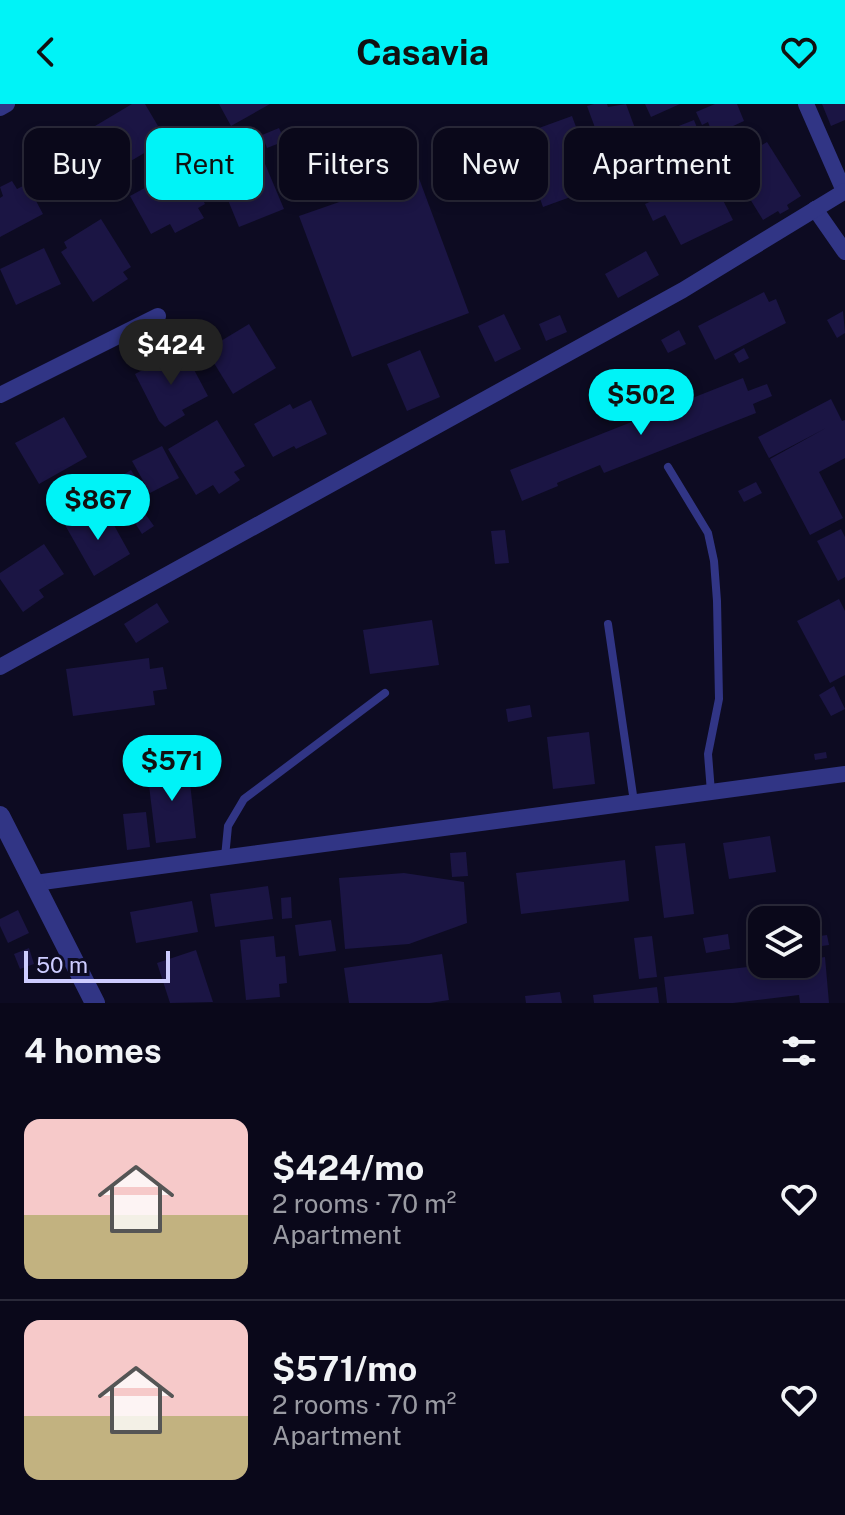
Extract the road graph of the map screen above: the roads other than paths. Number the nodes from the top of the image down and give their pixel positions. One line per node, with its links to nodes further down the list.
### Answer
1 (7, 104): 3 (street)
2 (806, 104): 4 (street)
3 (0, 108)
4 (844, 191): 5 (street)
5 (815, 209): 6 (street); 11 (street)
6 (845, 252)
7 (158, 316): 8 (street)
8 (0, 395)
9 (668, 467): 14 (lane)
10 (608, 624): 15 (lane)
11 (0, 667)
12 (385, 693): 17 (lane)
13 (845, 774): 14 (street)
14 (711, 792): 15 (street)
15 (634, 802): 17 (street)
16 (0, 816): 18 (street)
17 (225, 857): 18 (street)
18 (35, 883): 19 (street)
19 (95, 1003)

